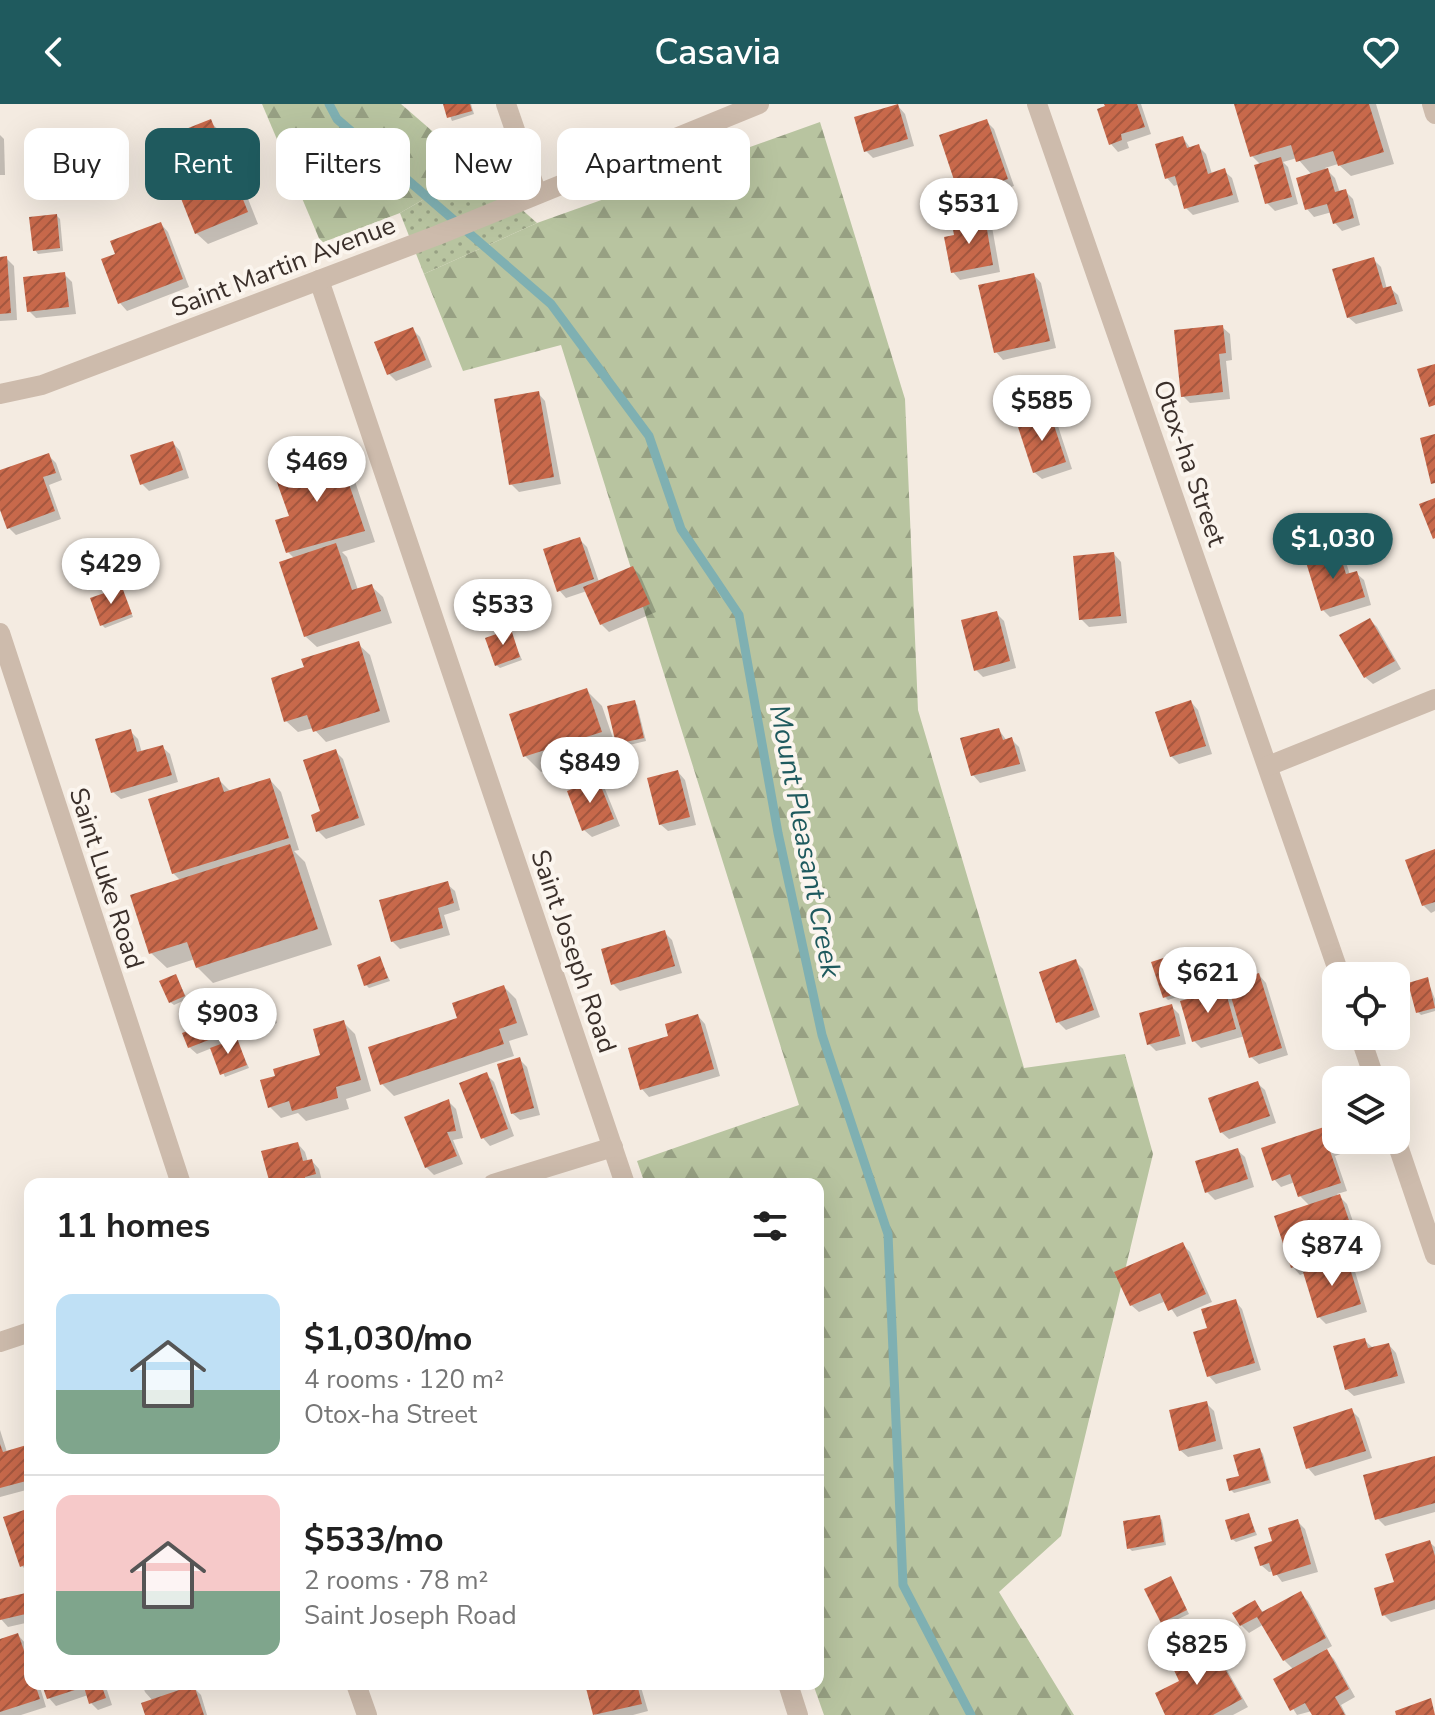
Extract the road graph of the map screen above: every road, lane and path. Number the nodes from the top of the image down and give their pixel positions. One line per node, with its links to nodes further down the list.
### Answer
1 (506, 104): 6 (street)
2 (759, 104): 7 (street, Saint Martin Avenue)
3 (1037, 104): 13 (street, Otox-ha Street)
4 (1432, 104): 5 (street)
5 (1435, 114)
6 (514, 128)
7 (541, 192)
8 (524, 200): 9 (street, Saint Martin Avenue)
9 (319, 280): 10 (street, Saint Martin Avenue); 15 (street, Saint Joseph Road)
10 (0, 394)
11 (0, 633): 17 (street, Saint Luke Road)
12 (1435, 699): 13 (street)
13 (1268, 766): 14 (street, Otox-ha Street)
14 (1335, 962)
15 (613, 1147): 18 (street); 19 (street, Saint Joseph Road)
16 (1401, 1154): 20 (street)
17 (179, 1178)
18 (512, 1178)
19 (623, 1178)
20 (1435, 1255)
21 (24, 1334): 22 (street)
22 (0, 1342)
23 (358, 1690): 25 (street)
24 (790, 1690): 26 (street)
25 (367, 1715)
26 (798, 1715)

